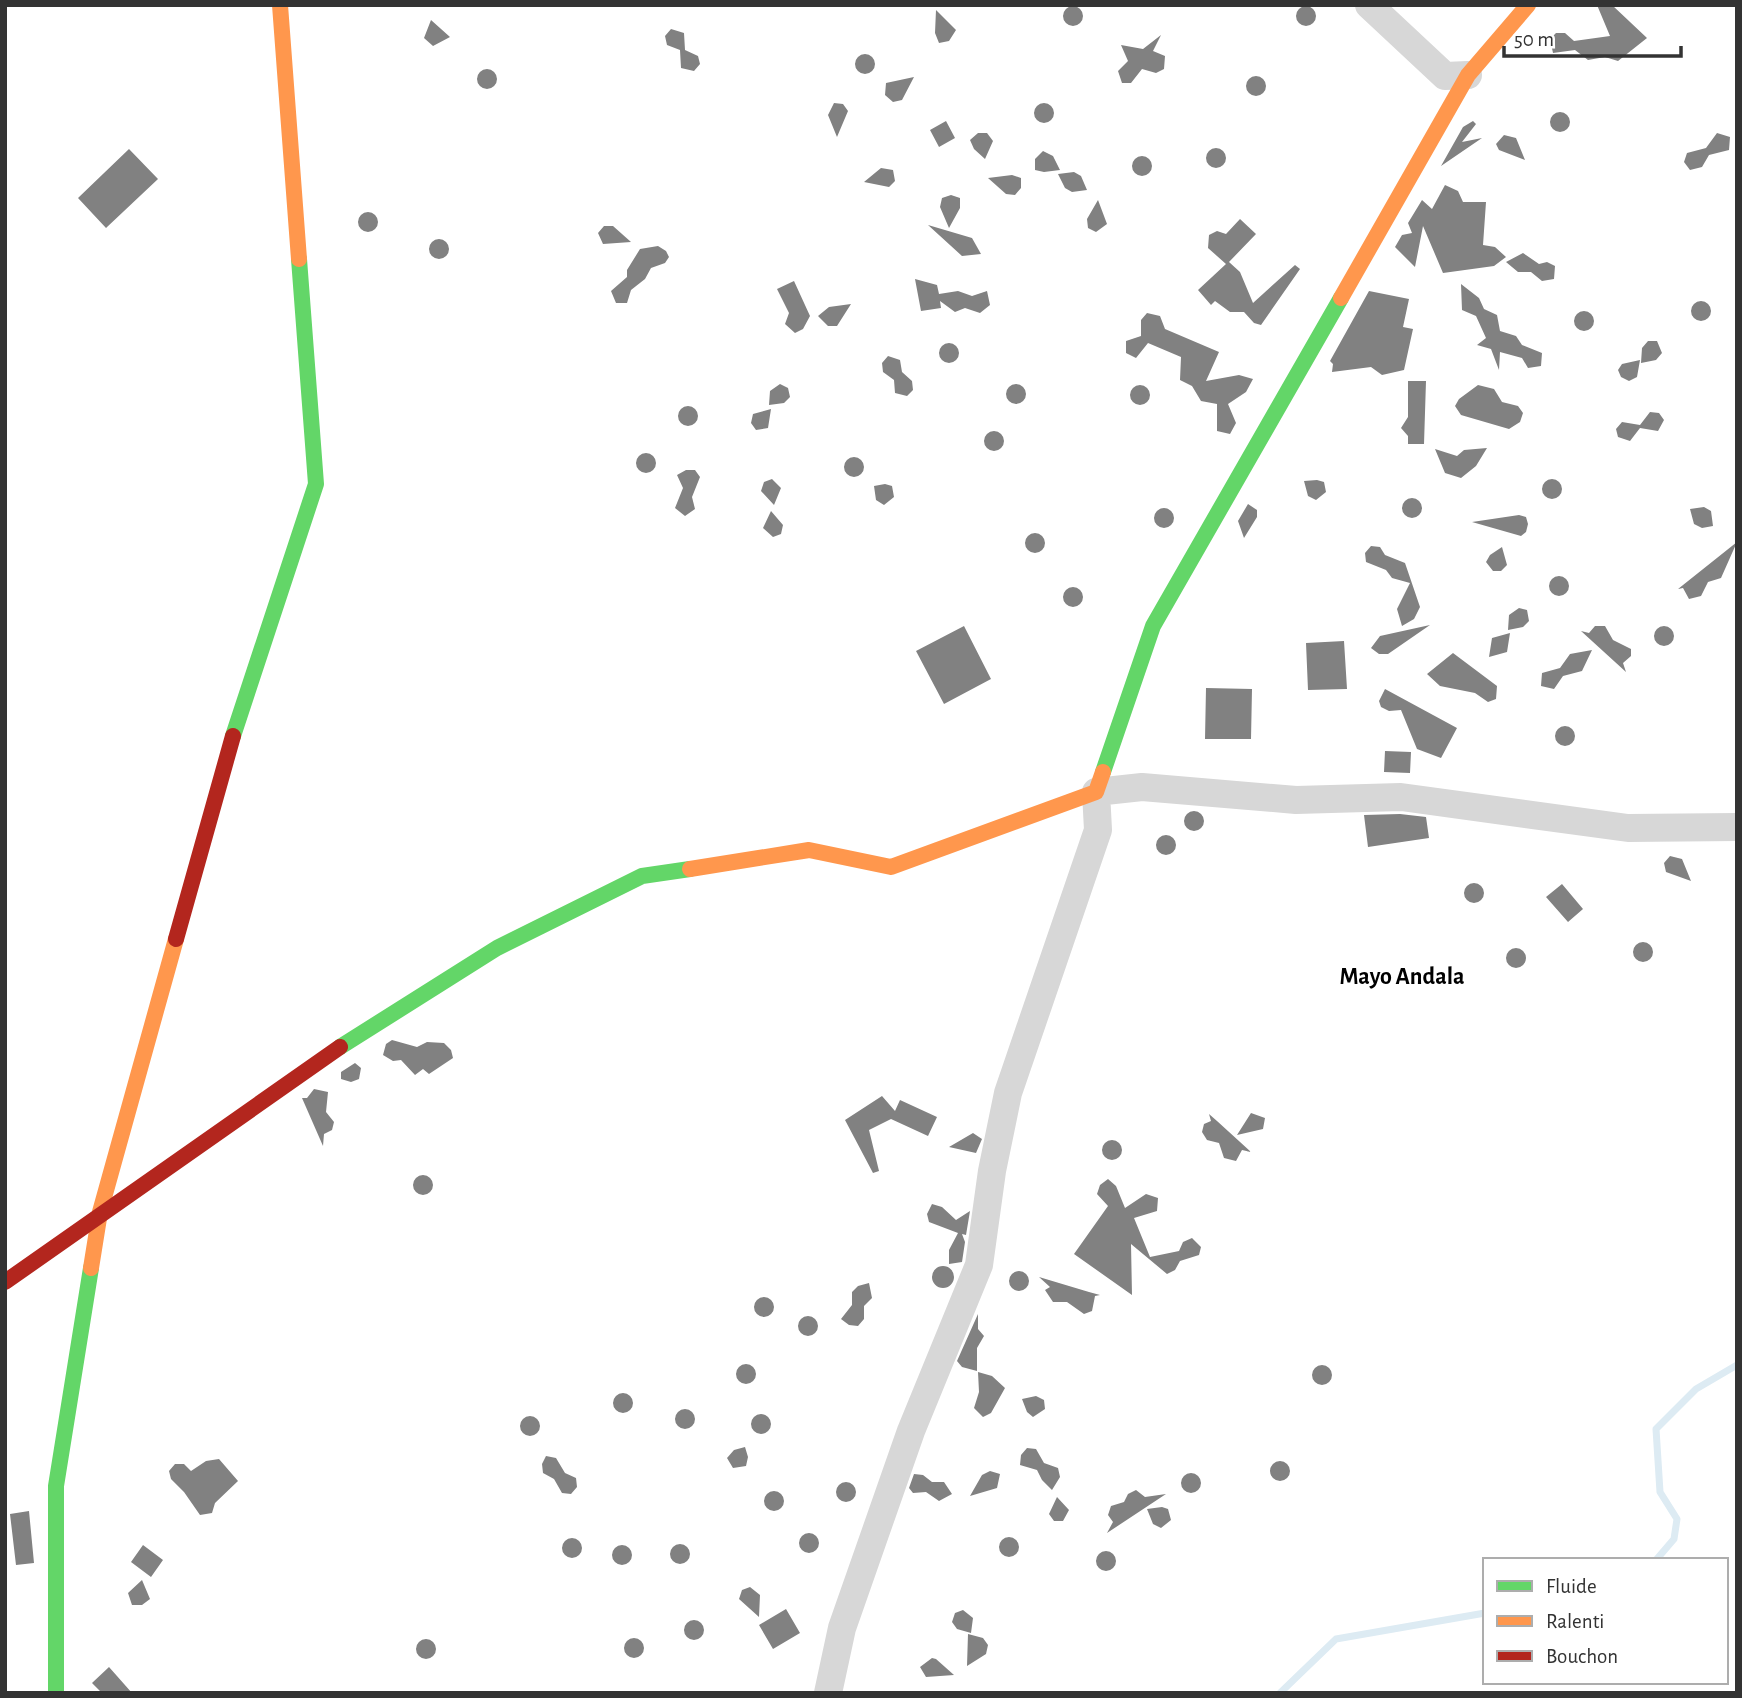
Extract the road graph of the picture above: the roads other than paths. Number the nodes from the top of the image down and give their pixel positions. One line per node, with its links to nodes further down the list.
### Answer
1 (280, 5): 7 (street)
2 (1369, 5): 4 (street)
3 (1528, 5): 4 (street)
4 (1468, 75): 5 (street)
5 (1096, 792): 6 (street); 7 (street); 10 (street)
6 (1737, 827)
7 (100, 1212): 8 (street); 9 (street)
8 (5, 1282)
9 (56, 1693)
10 (828, 1693)

